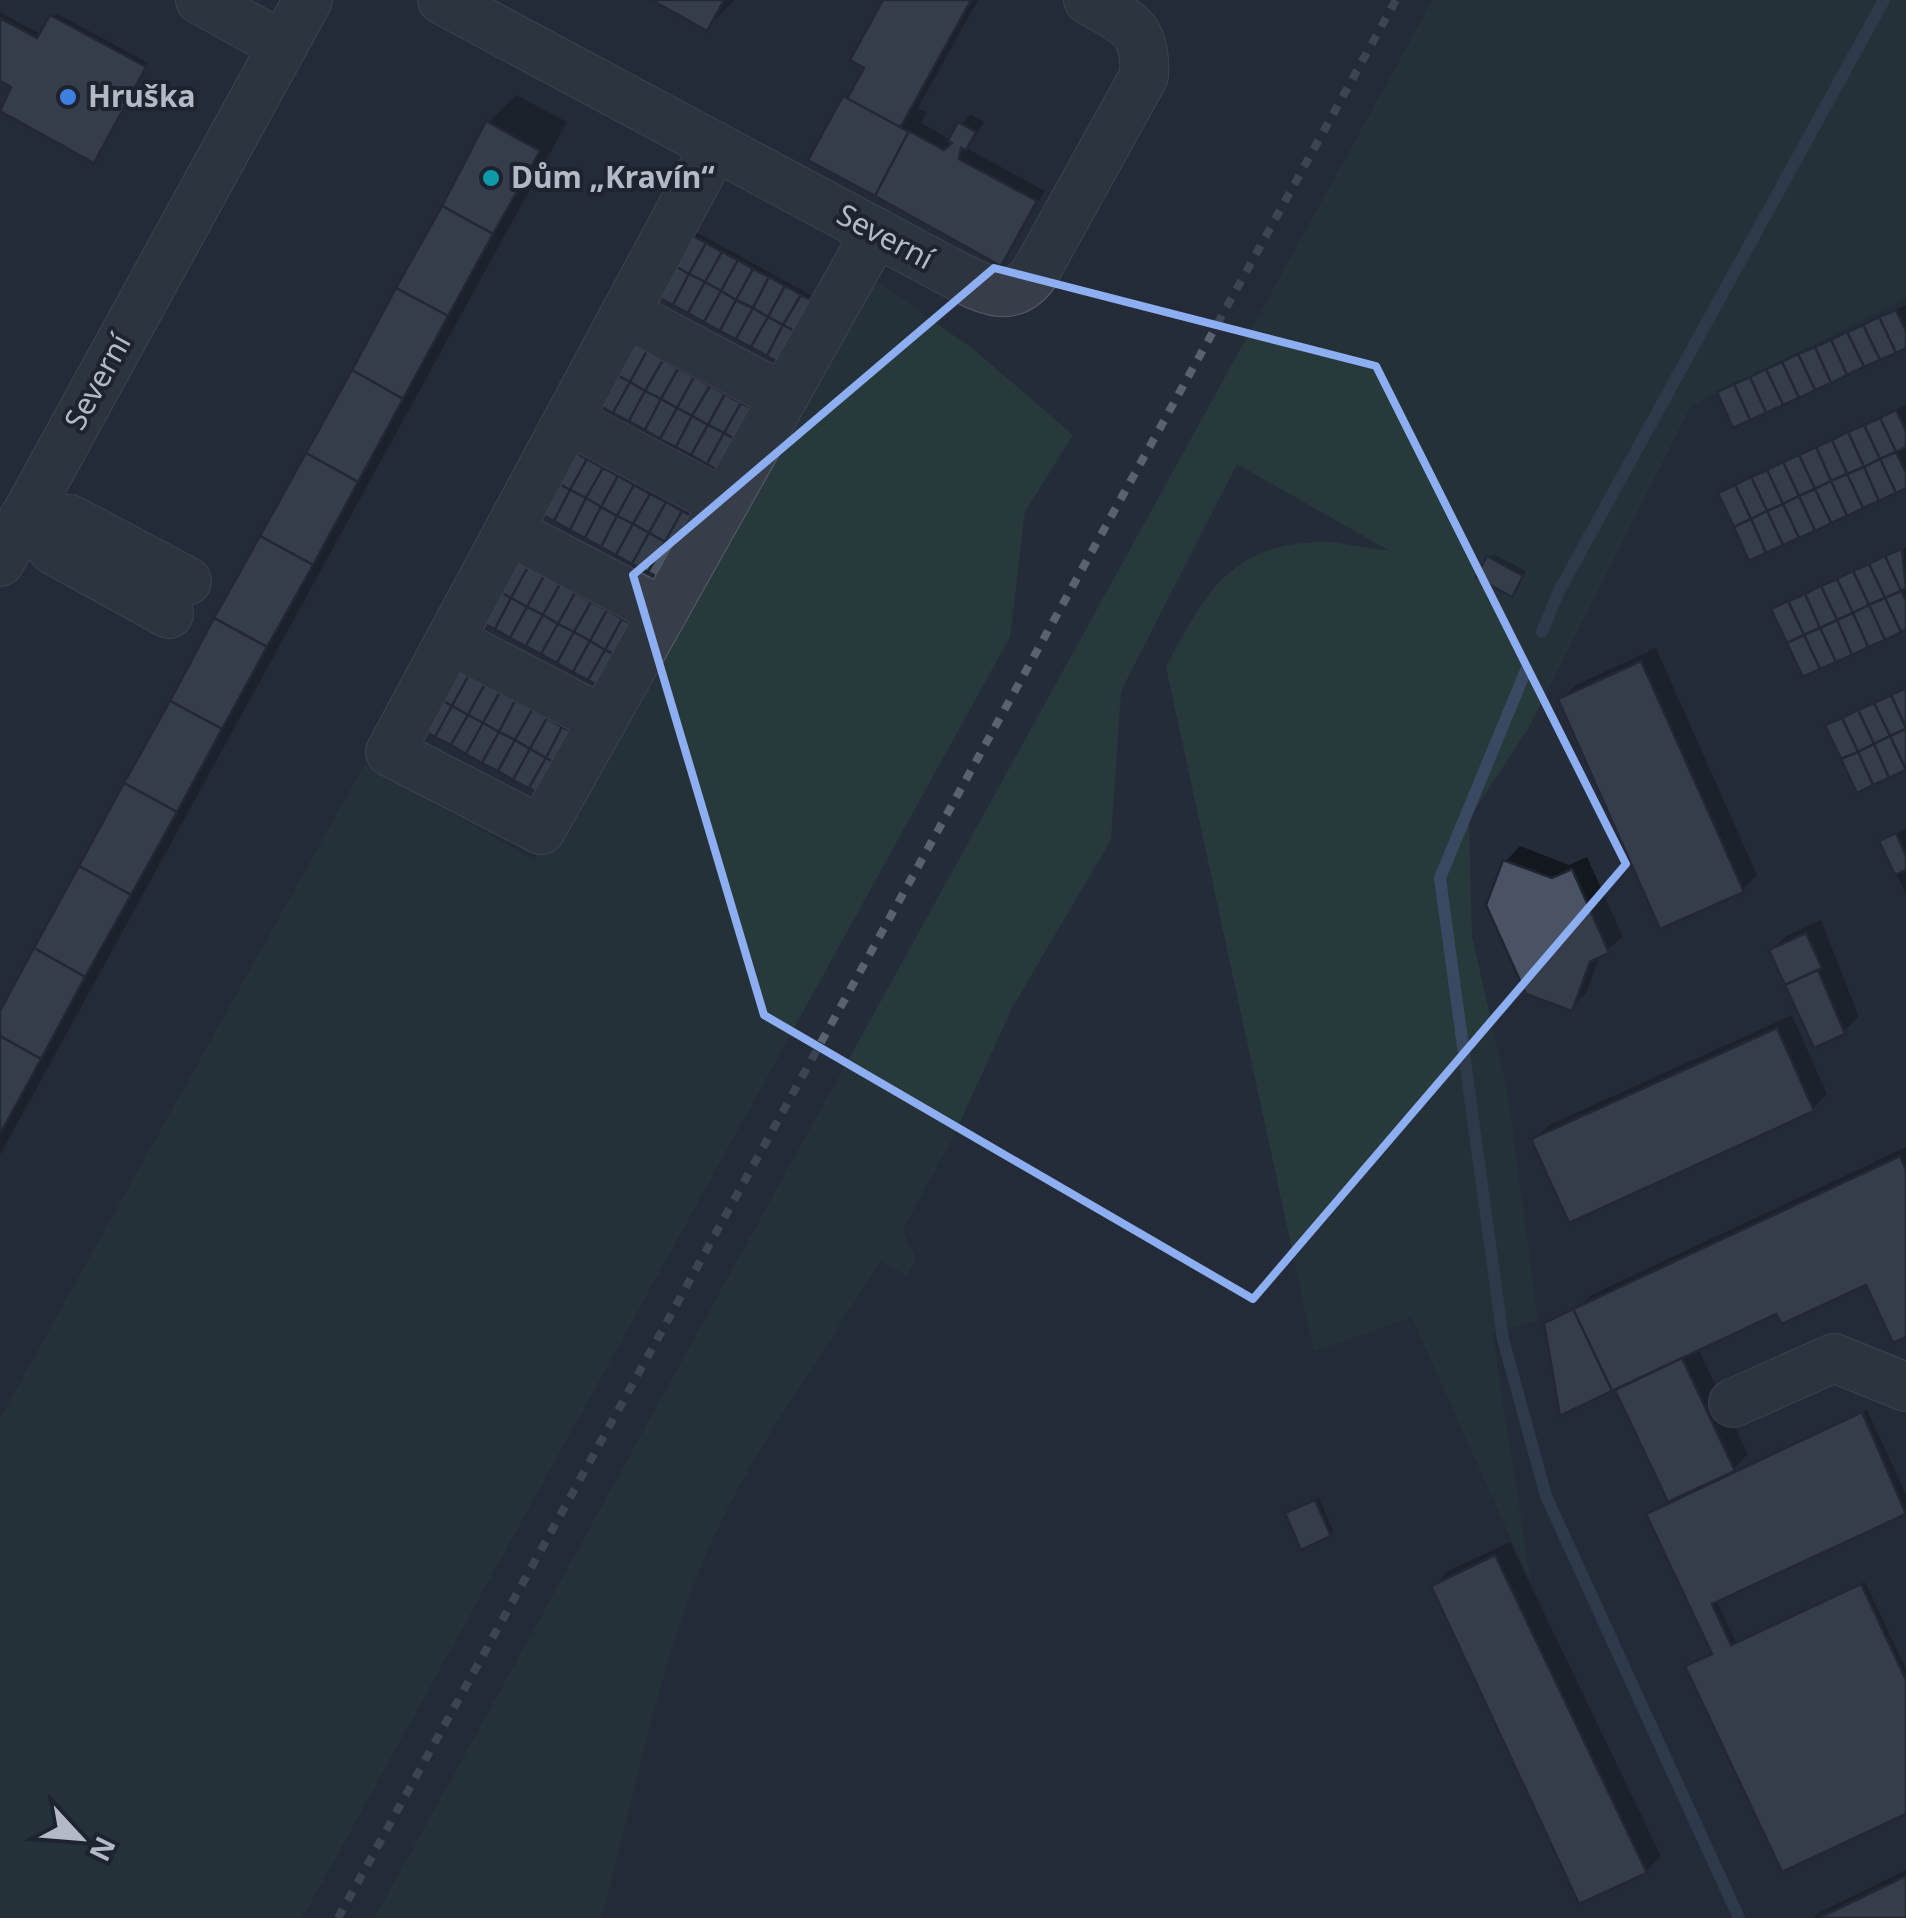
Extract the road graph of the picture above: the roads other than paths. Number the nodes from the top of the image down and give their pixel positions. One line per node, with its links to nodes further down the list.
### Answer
1 (200, 0): 5 (street)
2 (308, 0): 5 (street, Severní)
3 (442, 0): 6 (street, Severní)
4 (1088, 0): 7 (street, Severní)
5 (283, 46): 12 (street, Severní)
6 (715, 146): 7 (street, Severní); 8 (street)
7 (876, 232): 9 (street)
8 (626, 312): 9 (street); 10 (street)
9 (783, 397): 11 (street)
10 (568, 420): 11 (street); 13 (street)
11 (724, 504): 16 (street)
12 (24, 518): 14 (street, Severní); 15 (street)
13 (508, 531): 16 (street); 17 (street)
14 (0, 562)
15 (178, 598)
16 (662, 612): 18 (street)
17 (450, 640): 18 (street); 18 (street)
18 (603, 720)
19 (1906, 1387): 20 (street)
20 (1733, 1403)

